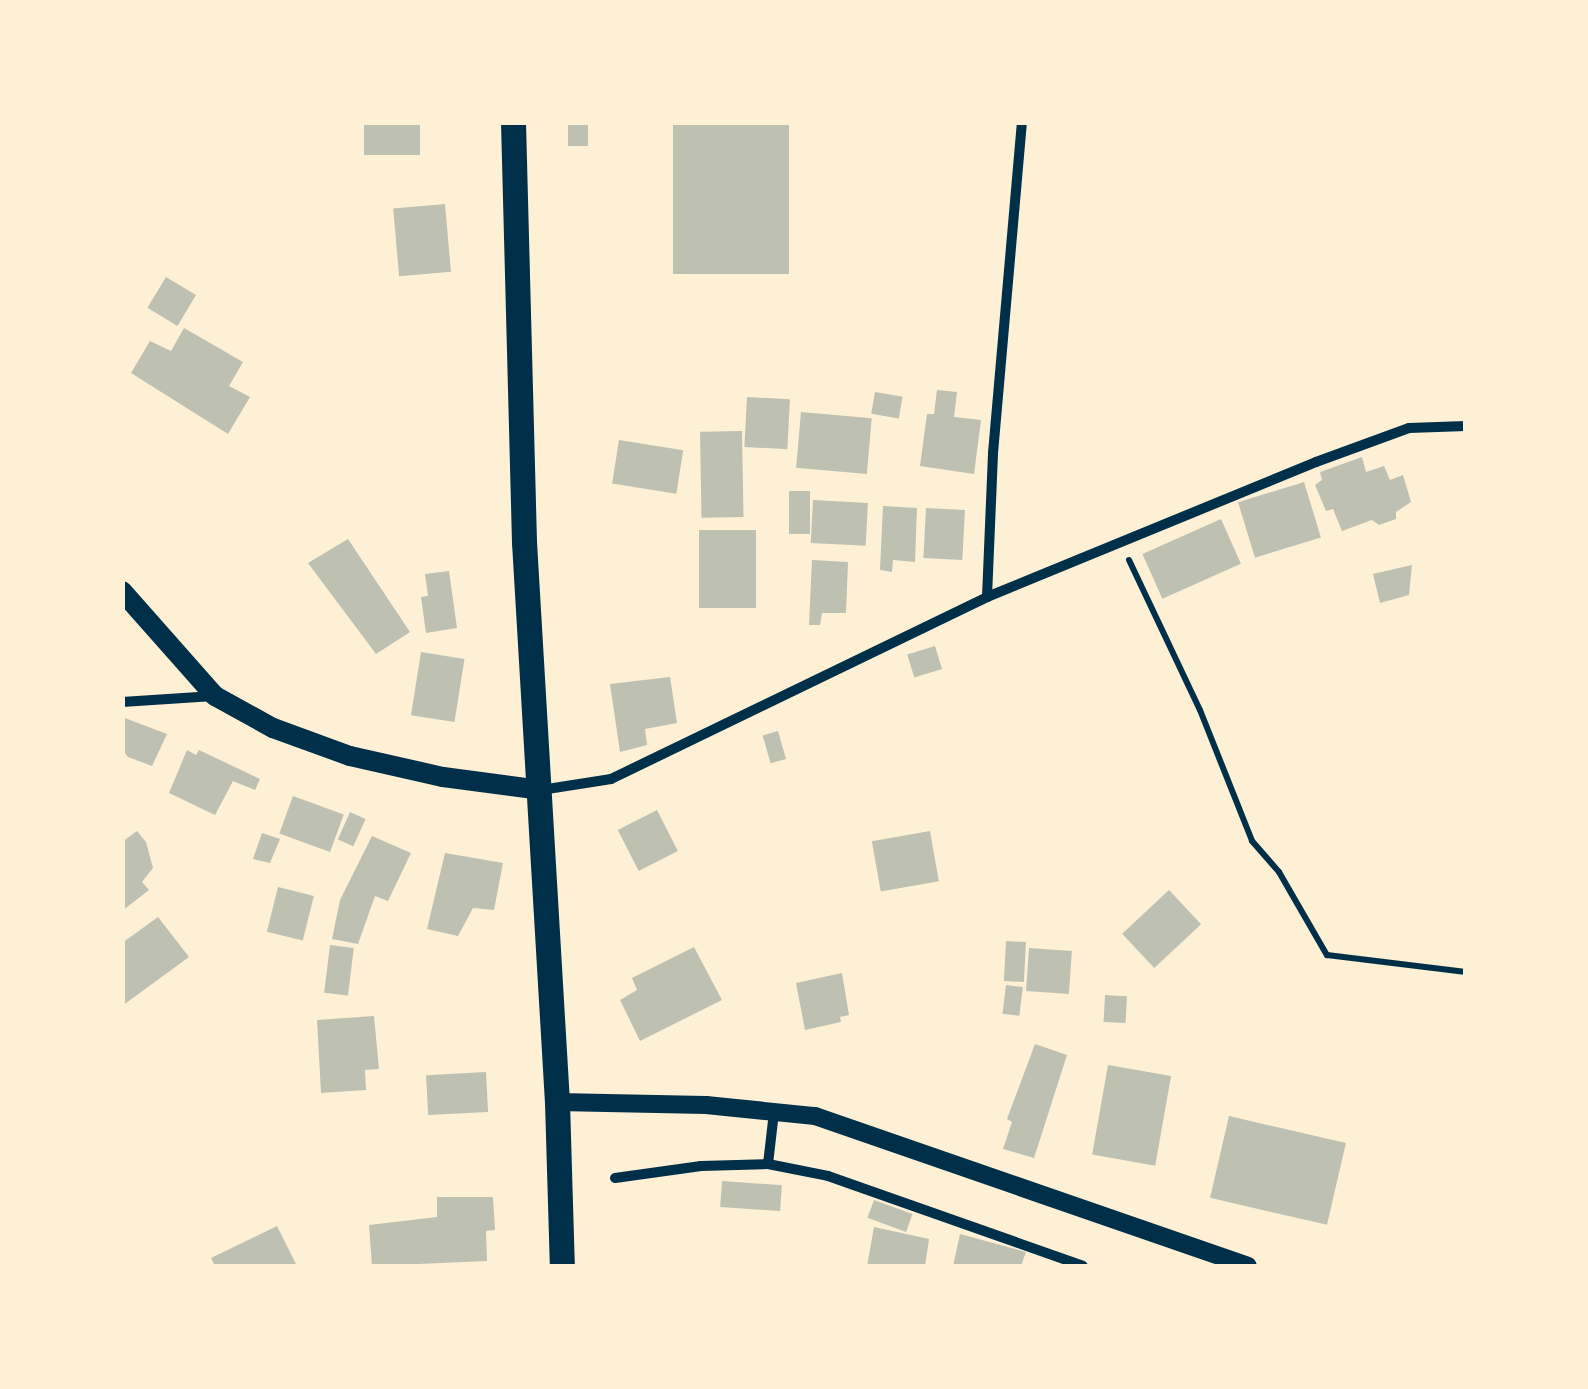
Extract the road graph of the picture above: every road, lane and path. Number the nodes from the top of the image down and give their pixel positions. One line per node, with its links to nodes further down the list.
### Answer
1 (513, 122): 9 (highway)
2 (1022, 122): 6 (street)
3 (1466, 426): 4 (street)
4 (1122, 544): 6 (street); 10 (path)
5 (122, 591): 7 (main road)
6 (988, 597): 9 (street)
7 (214, 696): 8 (street); 9 (main road)
8 (122, 702)
9 (540, 790): 11 (highway)
10 (1466, 972)
11 (556, 1102): 12 (street); 15 (highway)
12 (774, 1112): 13 (street); 17 (street)
13 (768, 1164): 14 (street); 16 (street)
14 (615, 1178)
15 (562, 1266)
16 (1083, 1266)
17 (1248, 1266)

